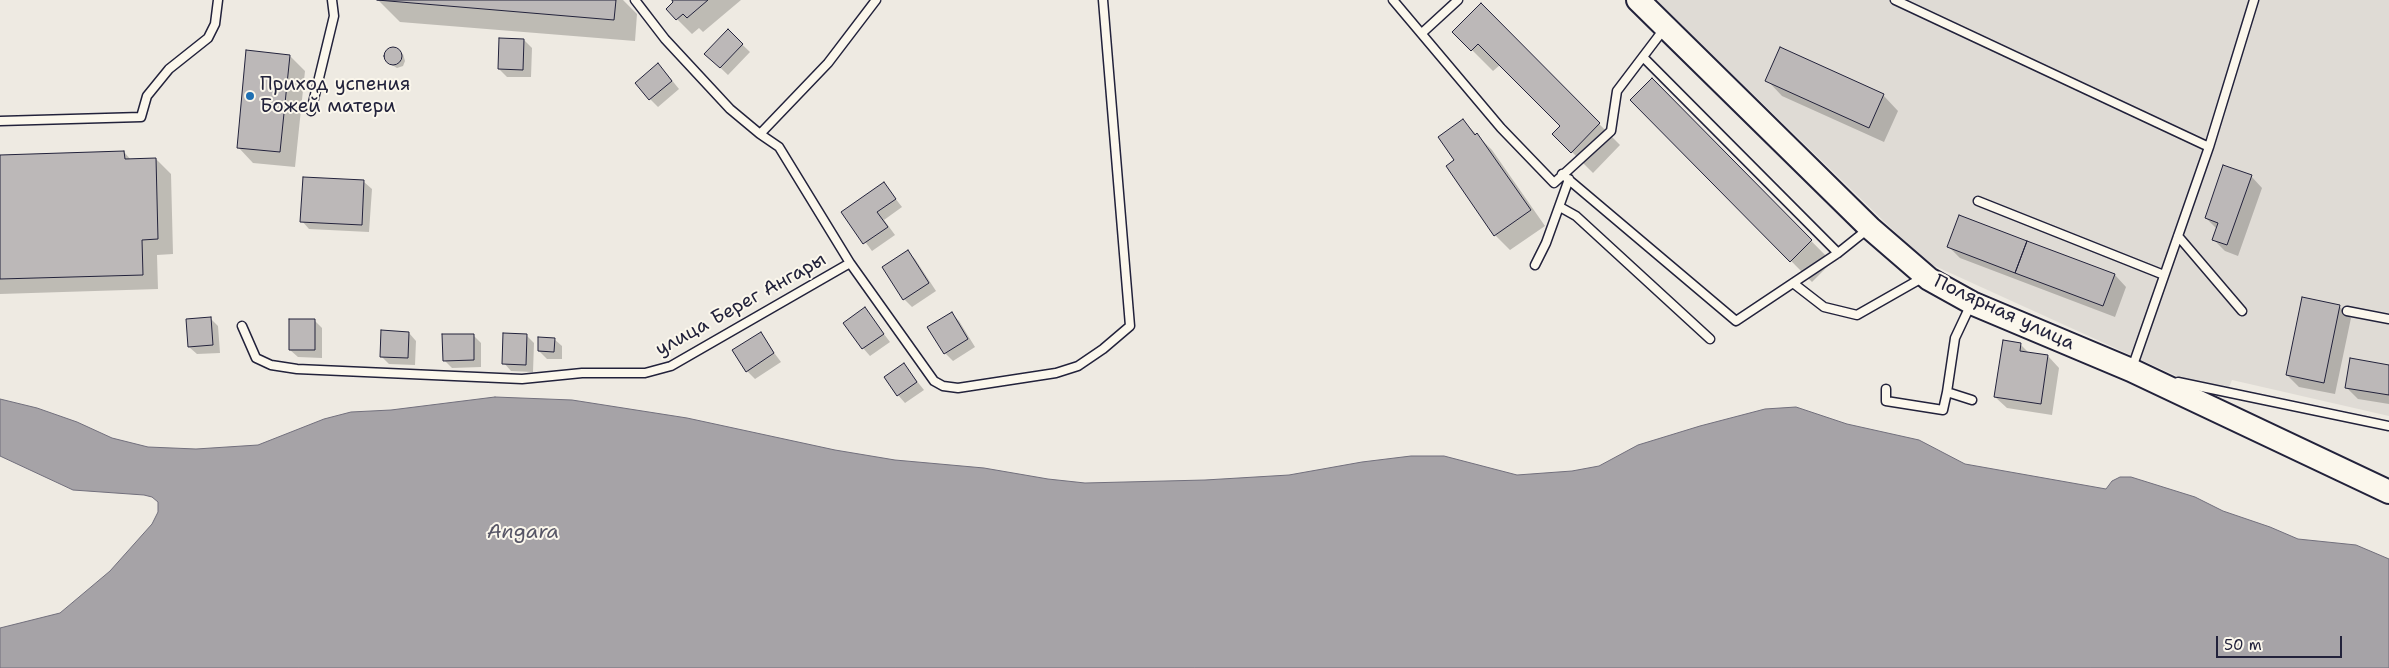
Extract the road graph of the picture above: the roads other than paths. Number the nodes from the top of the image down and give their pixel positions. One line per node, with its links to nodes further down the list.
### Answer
1 (218, 0): 15 (lane)
2 (332, 0): 14 (lane)
3 (635, 0): 16 (lane, улица Берег Ангары)
4 (876, 0): 16 (lane)
5 (1103, 0): 25 (lane)
6 (1394, 0): 12 (lane)
7 (1458, 0): 12 (lane)
8 (1638, 0): 11 (main road, Полярная улица)
9 (1895, 0): 17 (lane)
10 (2254, 0): 17 (lane)
11 (1666, 27): 13 (lane); 22 (main road, Полярная улица)
12 (1422, 34): 18 (lane)
13 (1643, 57): 18 (lane); 24 (lane)
14 (311, 110)
15 (0, 121)
16 (760, 134): 25 (lane, улица Берег Ангары)
17 (2209, 147): 23 (lane)
18 (1562, 174): 19 (lane)
19 (1569, 180): 21 (lane); 29 (lane)
20 (1978, 201): 27 (lane)
21 (1560, 207): 26 (lane); 35 (lane)
22 (1870, 228): 24 (lane); 28 (main road, Полярная улица)
23 (2178, 236): 27 (lane); 31 (lane)
24 (1838, 253): 29 (lane)
25 (850, 263): 34 (lane, улица Берег Ангары)
26 (1535, 265)
27 (2164, 275): 36 (lane)
28 (1925, 276): 29 (lane); 30 (main road, Полярная улица)
29 (1793, 283)
30 (1971, 302): 36 (main road, Полярная улица); 38 (lane)
31 (2242, 311)
32 (2347, 311): 33 (lane)
33 (2389, 319)
34 (242, 326)
35 (1710, 339)
36 (2136, 372): 40 (lane); 41 (main road, Полярная улица)
37 (1886, 389): 38 (lane)
38 (1947, 392): 39 (lane)
39 (1972, 400)
40 (2389, 426)
41 (2389, 492)

